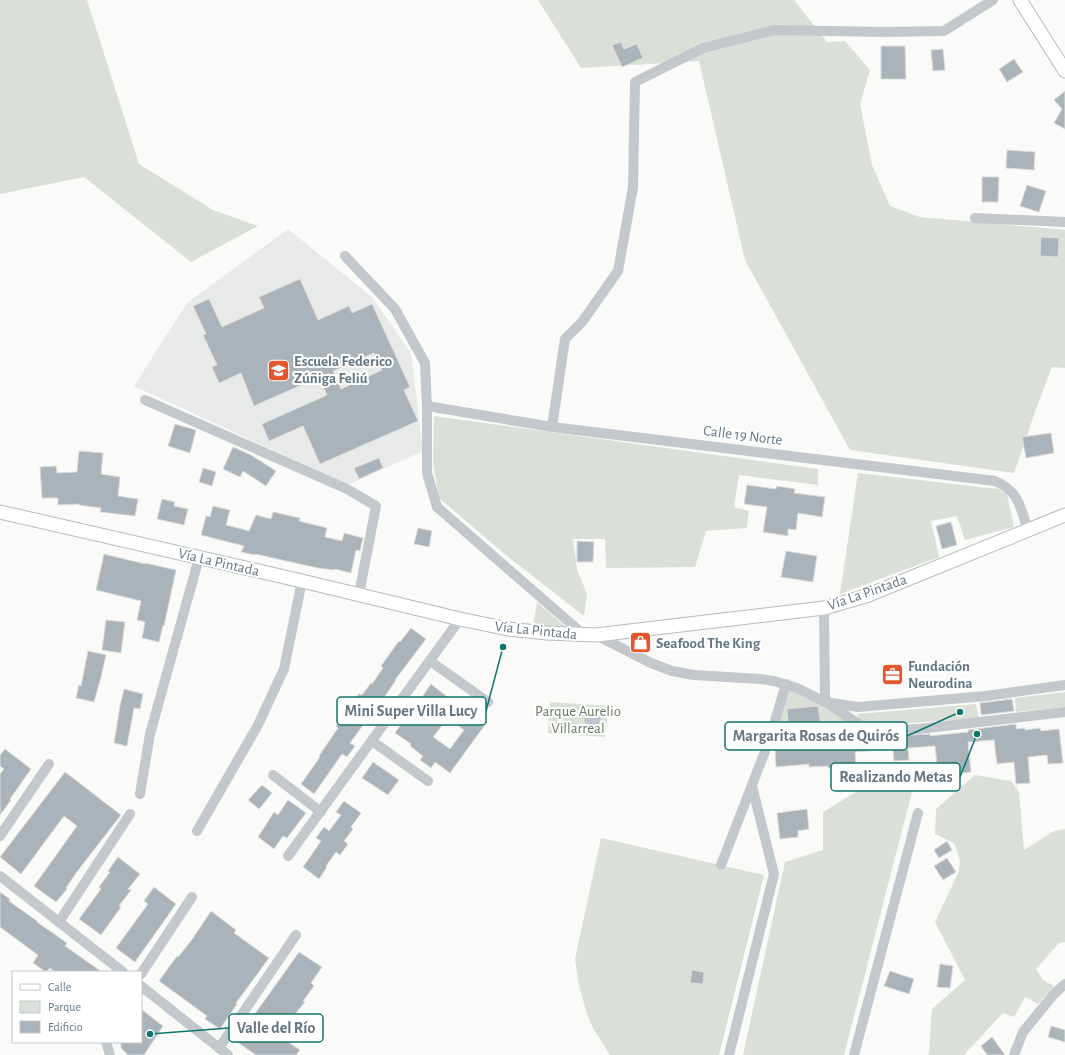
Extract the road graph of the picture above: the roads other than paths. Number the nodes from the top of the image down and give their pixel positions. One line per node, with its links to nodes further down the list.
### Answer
1 (993, 0): 9 (street)
2 (1020, 0): 3 (main road)
3 (1065, 71)
4 (975, 218): 5 (street)
5 (1065, 222)
6 (345, 256): 8 (street)
7 (145, 400): 15 (street)
8 (428, 406): 9 (street, Calle 19 Norte); 18 (street)
9 (552, 427): 12 (street, Calle 19 Norte)
10 (0, 512): 13 (main road, Vía La Pintada)
11 (1065, 515): 12 (main road, Vía La Pintada)
12 (1028, 530): 16 (main road, Vía La Pintada)
13 (198, 558): 14 (main road, Vía La Pintada); 32 (street)
14 (302, 581): 15 (main road, Vía La Pintada); 36 (street)
15 (359, 594): 17 (main road, Vía La Pintada)
16 (824, 608): 18 (main road, Vía La Pintada); 23 (street)
17 (460, 619): 18 (main road, Vía La Pintada); 19 (street)
18 (590, 635): 20 (street)
19 (430, 661): 22 (street); 26 (street)
20 (786, 684): 23 (street); 27 (street)
21 (1065, 686): 23 (street)
22 (488, 702)
23 (825, 702): 25 (street)
24 (1065, 712): 25 (street)
25 (868, 729): 27 (street)
26 (372, 741): 30 (street); 33 (street)
27 (769, 741): 31 (street)
28 (49, 764): 37 (street)
29 (273, 775): 33 (street)
30 (428, 781)
31 (752, 786): 39 (street); 52 (street)
32 (140, 794)
33 (320, 812): 38 (street)
34 (918, 813): 53 (street)
35 (130, 814): 42 (street)
36 (197, 831)
37 (0, 836)
38 (288, 856)
39 (720, 866)
40 (0, 876): 42 (street)
41 (192, 897): 45 (street)
42 (59, 922): 44 (street)
43 (296, 935): 49 (street)
44 (122, 971)
45 (142, 972)
46 (1065, 984): 54 (street)
47 (142, 987): 49 (street)
48 (106, 1043): 50 (street)
49 (219, 1048): 51 (street)
50 (110, 1055)
51 (228, 1055)
52 (728, 1055)
53 (854, 1055)
54 (1014, 1055)

